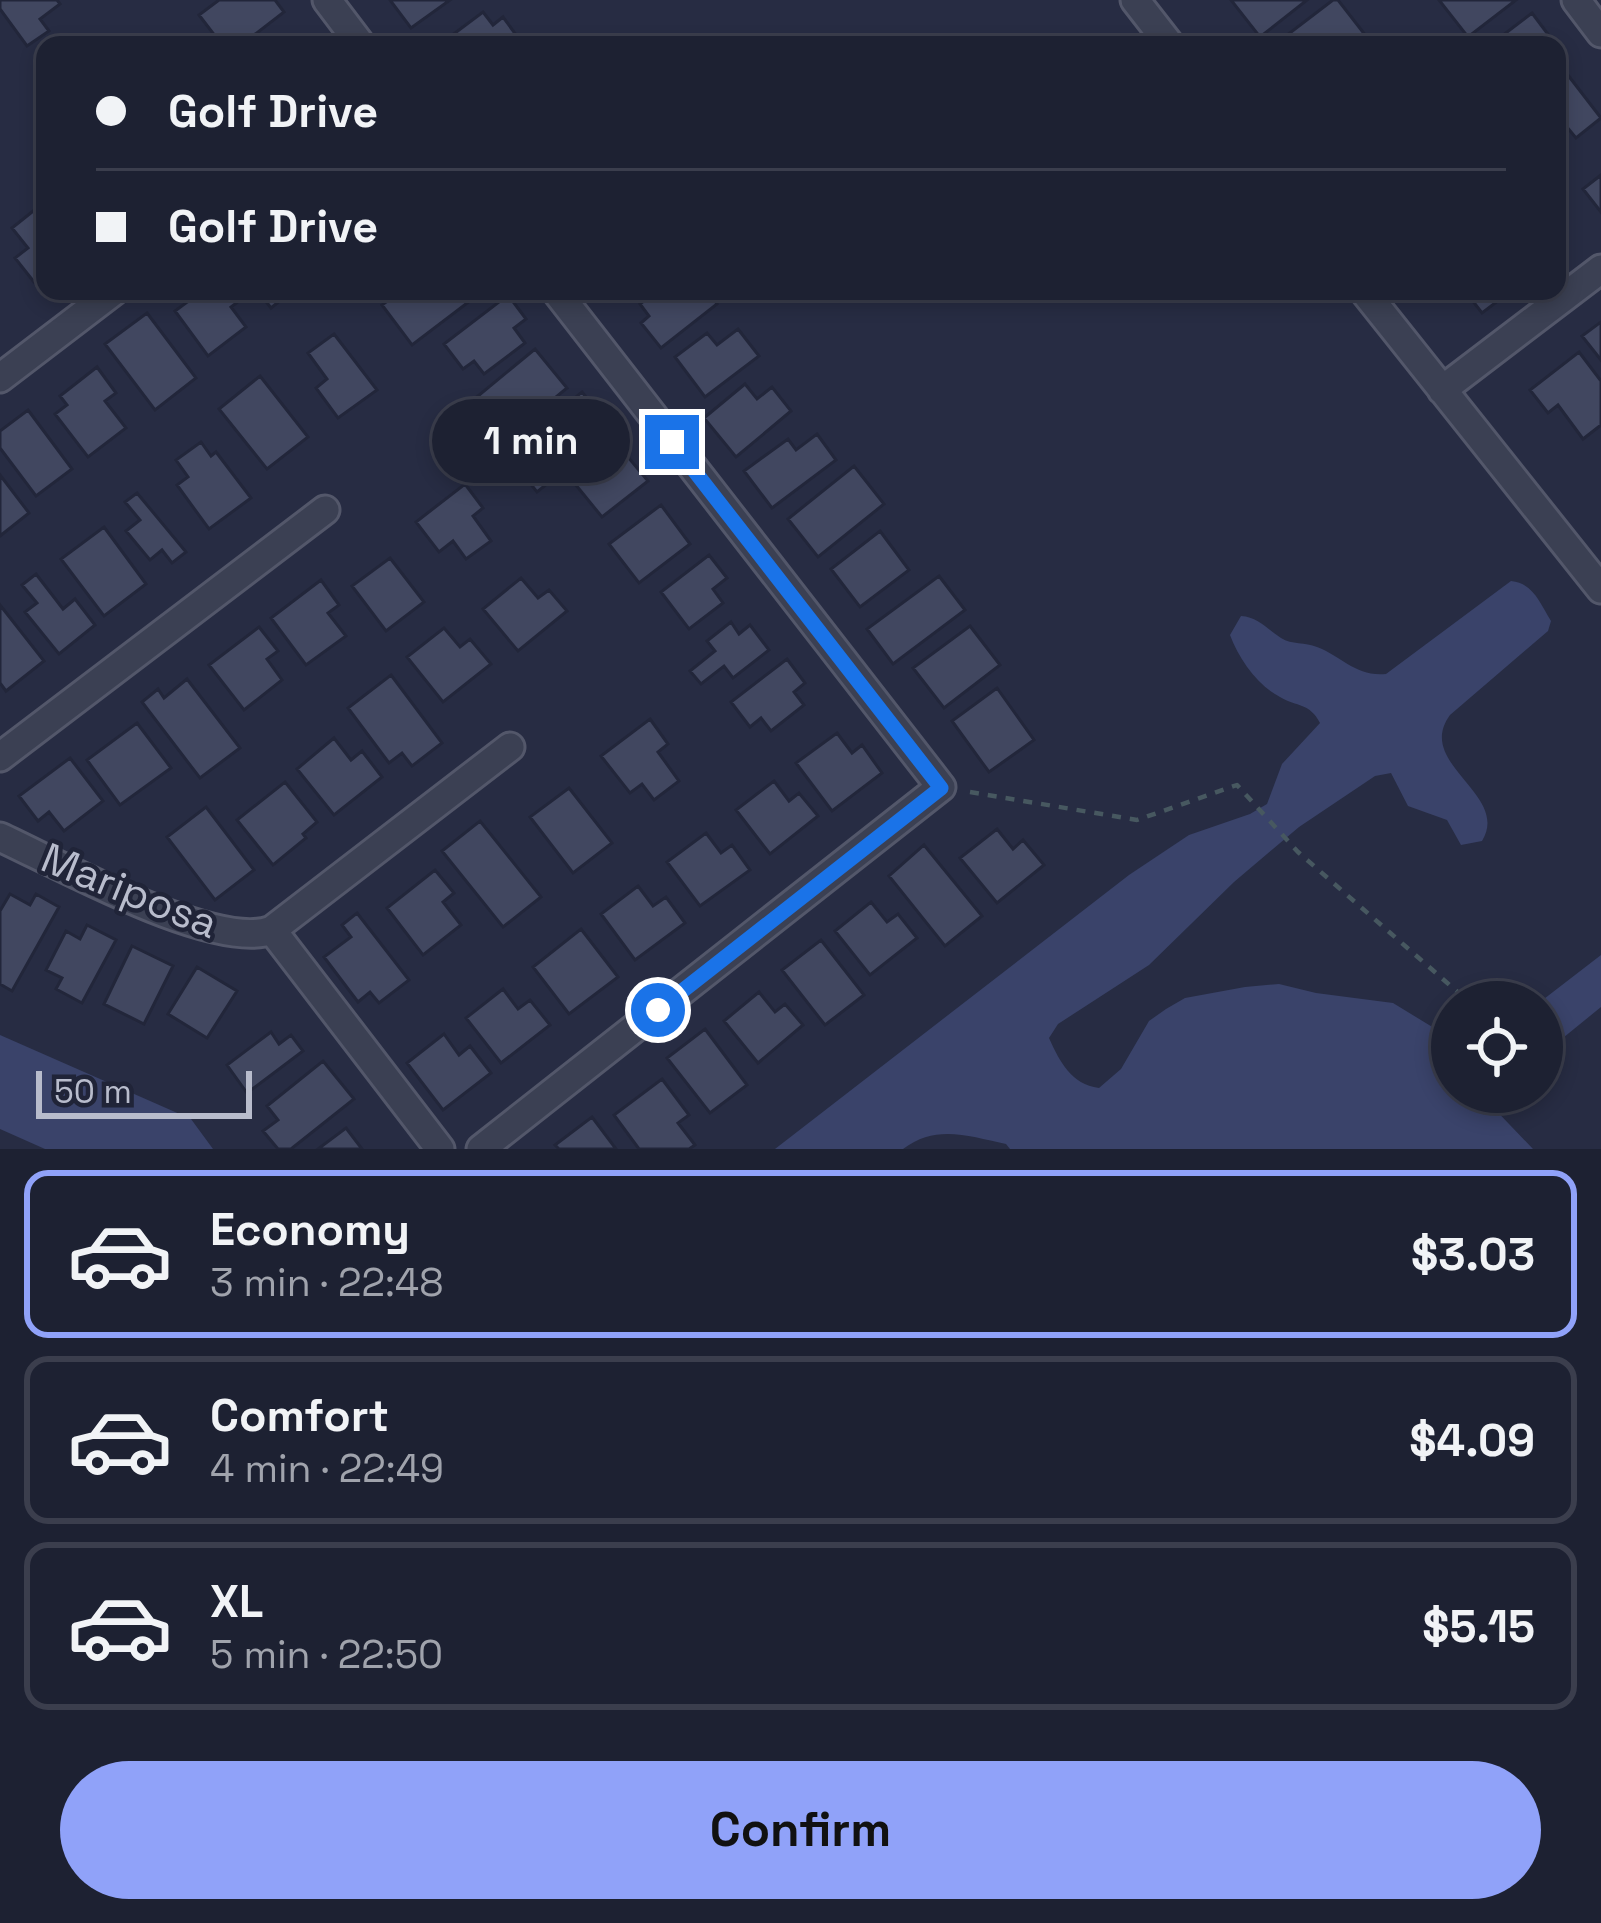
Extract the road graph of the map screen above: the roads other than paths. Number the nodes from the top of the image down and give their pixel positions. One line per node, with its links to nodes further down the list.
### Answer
1 (327, 0): 5 (street)
2 (1135, 0): 6 (street)
3 (1576, 0): 4 (street)
4 (1601, 33)
5 (354, 36)
6 (1163, 36)
7 (1601, 269): 8 (street)
8 (1566, 296)
9 (102, 300): 13 (street)
10 (563, 300): 22 (street)
11 (1371, 300): 14 (street)
12 (1560, 300): 14 (street)
13 (0, 378)
14 (1442, 390): 16 (street)
15 (325, 510): 18 (street)
16 (1601, 590)
17 (510, 747): 20 (street)
18 (0, 757)
19 (0, 837): 20 (street, Mariposa)
20 (272, 930): 21 (street, Mariposa)
21 (440, 1149)
22 (482, 1149)

